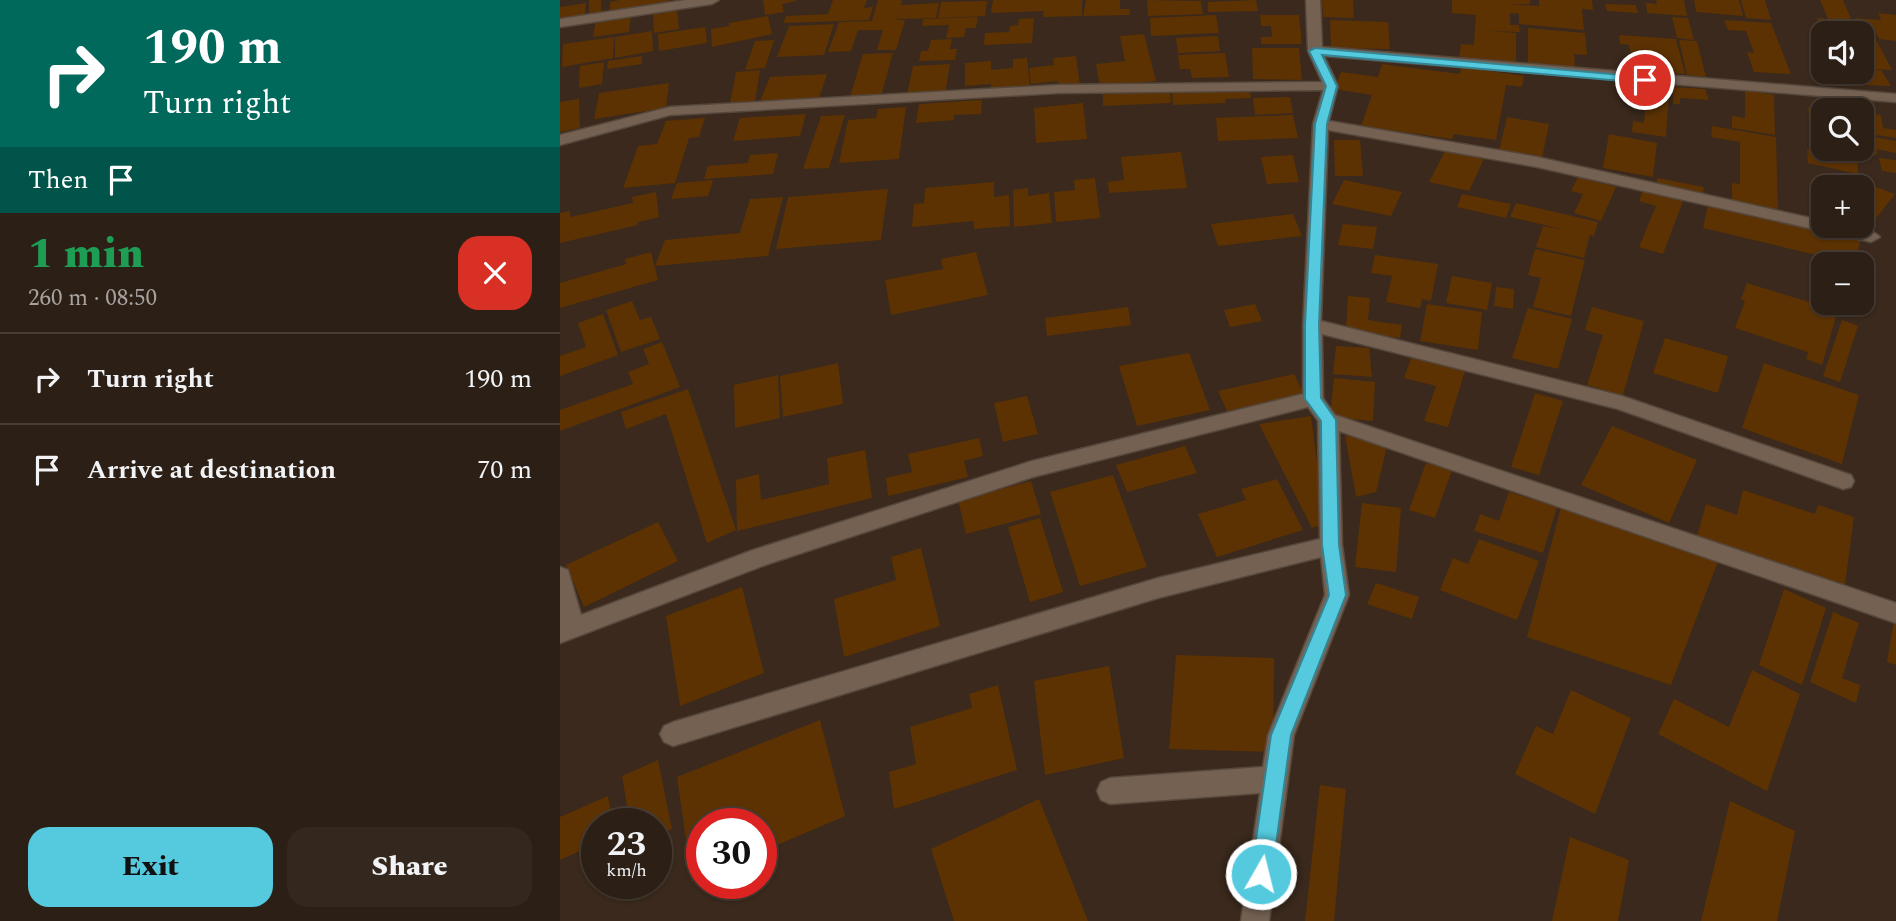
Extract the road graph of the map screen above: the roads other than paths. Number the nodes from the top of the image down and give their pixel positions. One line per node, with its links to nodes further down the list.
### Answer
1 (712, 0): 3 (street)
2 (1313, 0): 4 (street)
3 (560, 23)
4 (1315, 51): 5 (street); 6 (street)
5 (1331, 86): 7 (street); 8 (street)
6 (1896, 98)
7 (1321, 124): 9 (street); 10 (street)
8 (560, 139)
9 (1811, 224)
10 (1312, 325): 11 (street); 13 (street)
11 (1313, 399): 12 (street); 17 (street)
12 (1328, 420): 14 (street); 16 (street)
13 (1843, 481)
14 (1331, 545): 18 (street); 19 (street)
15 (560, 577): 17 (street)
16 (1896, 613)
17 (566, 631)
18 (673, 734)
19 (1274, 779): 20 (street); 21 (street)
20 (1110, 791)
21 (1255, 921)

